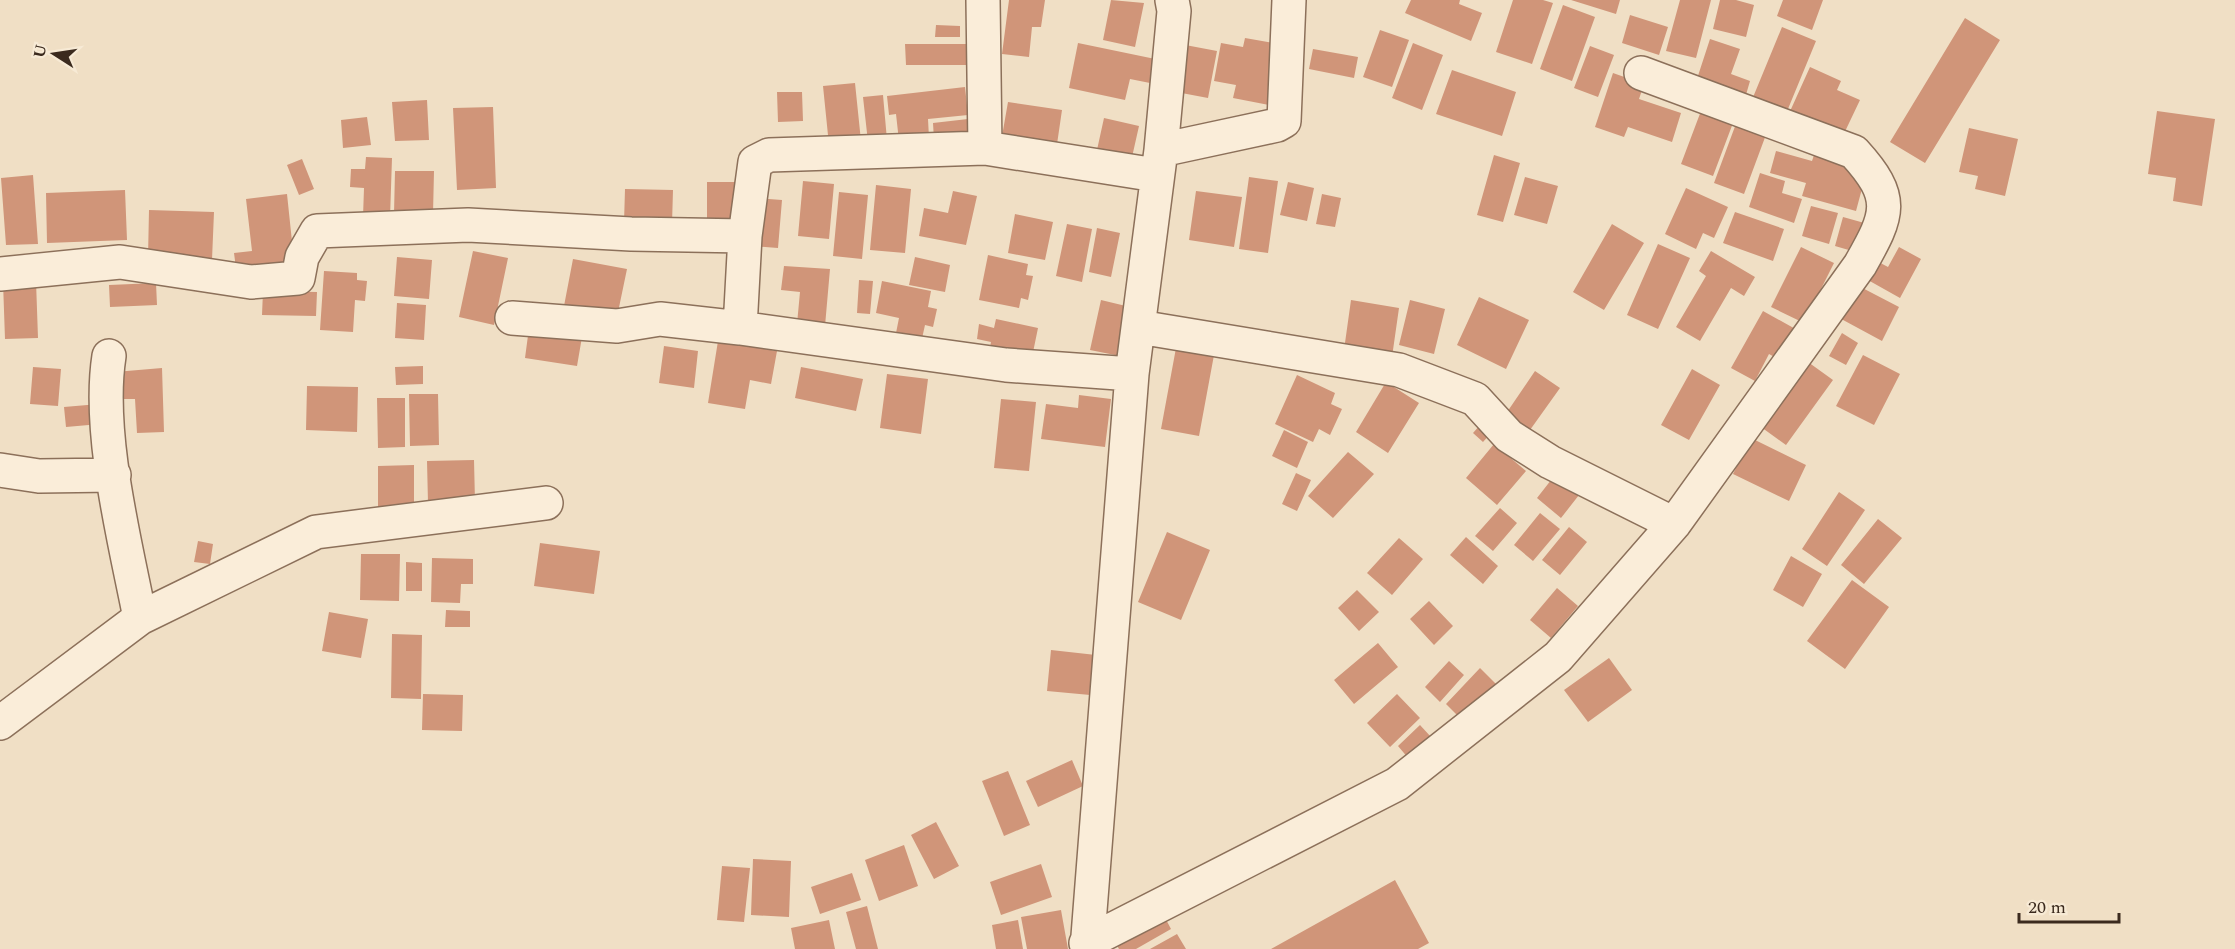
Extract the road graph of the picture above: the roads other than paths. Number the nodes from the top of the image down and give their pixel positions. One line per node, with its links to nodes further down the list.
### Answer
1 (983, 0): 5 (street)
2 (1172, 0): 6 (street)
3 (1289, 0): 6 (street)
4 (1641, 73): 17 (street)
5 (985, 148): 6 (street); 7 (street)
6 (1159, 163): 10 (street)
7 (745, 236): 8 (street); 11 (street)
8 (0, 274)
9 (512, 318): 11 (street)
10 (1139, 327): 13 (street); 17 (street)
11 (740, 328): 13 (street)
12 (109, 356): 15 (street)
13 (1132, 374): 20 (street)
14 (0, 470): 15 (street)
15 (114, 475): 18 (street)
16 (546, 503): 18 (street)
17 (1674, 524): 20 (street)
18 (140, 618): 19 (street)
19 (0, 723)
20 (1086, 946)

